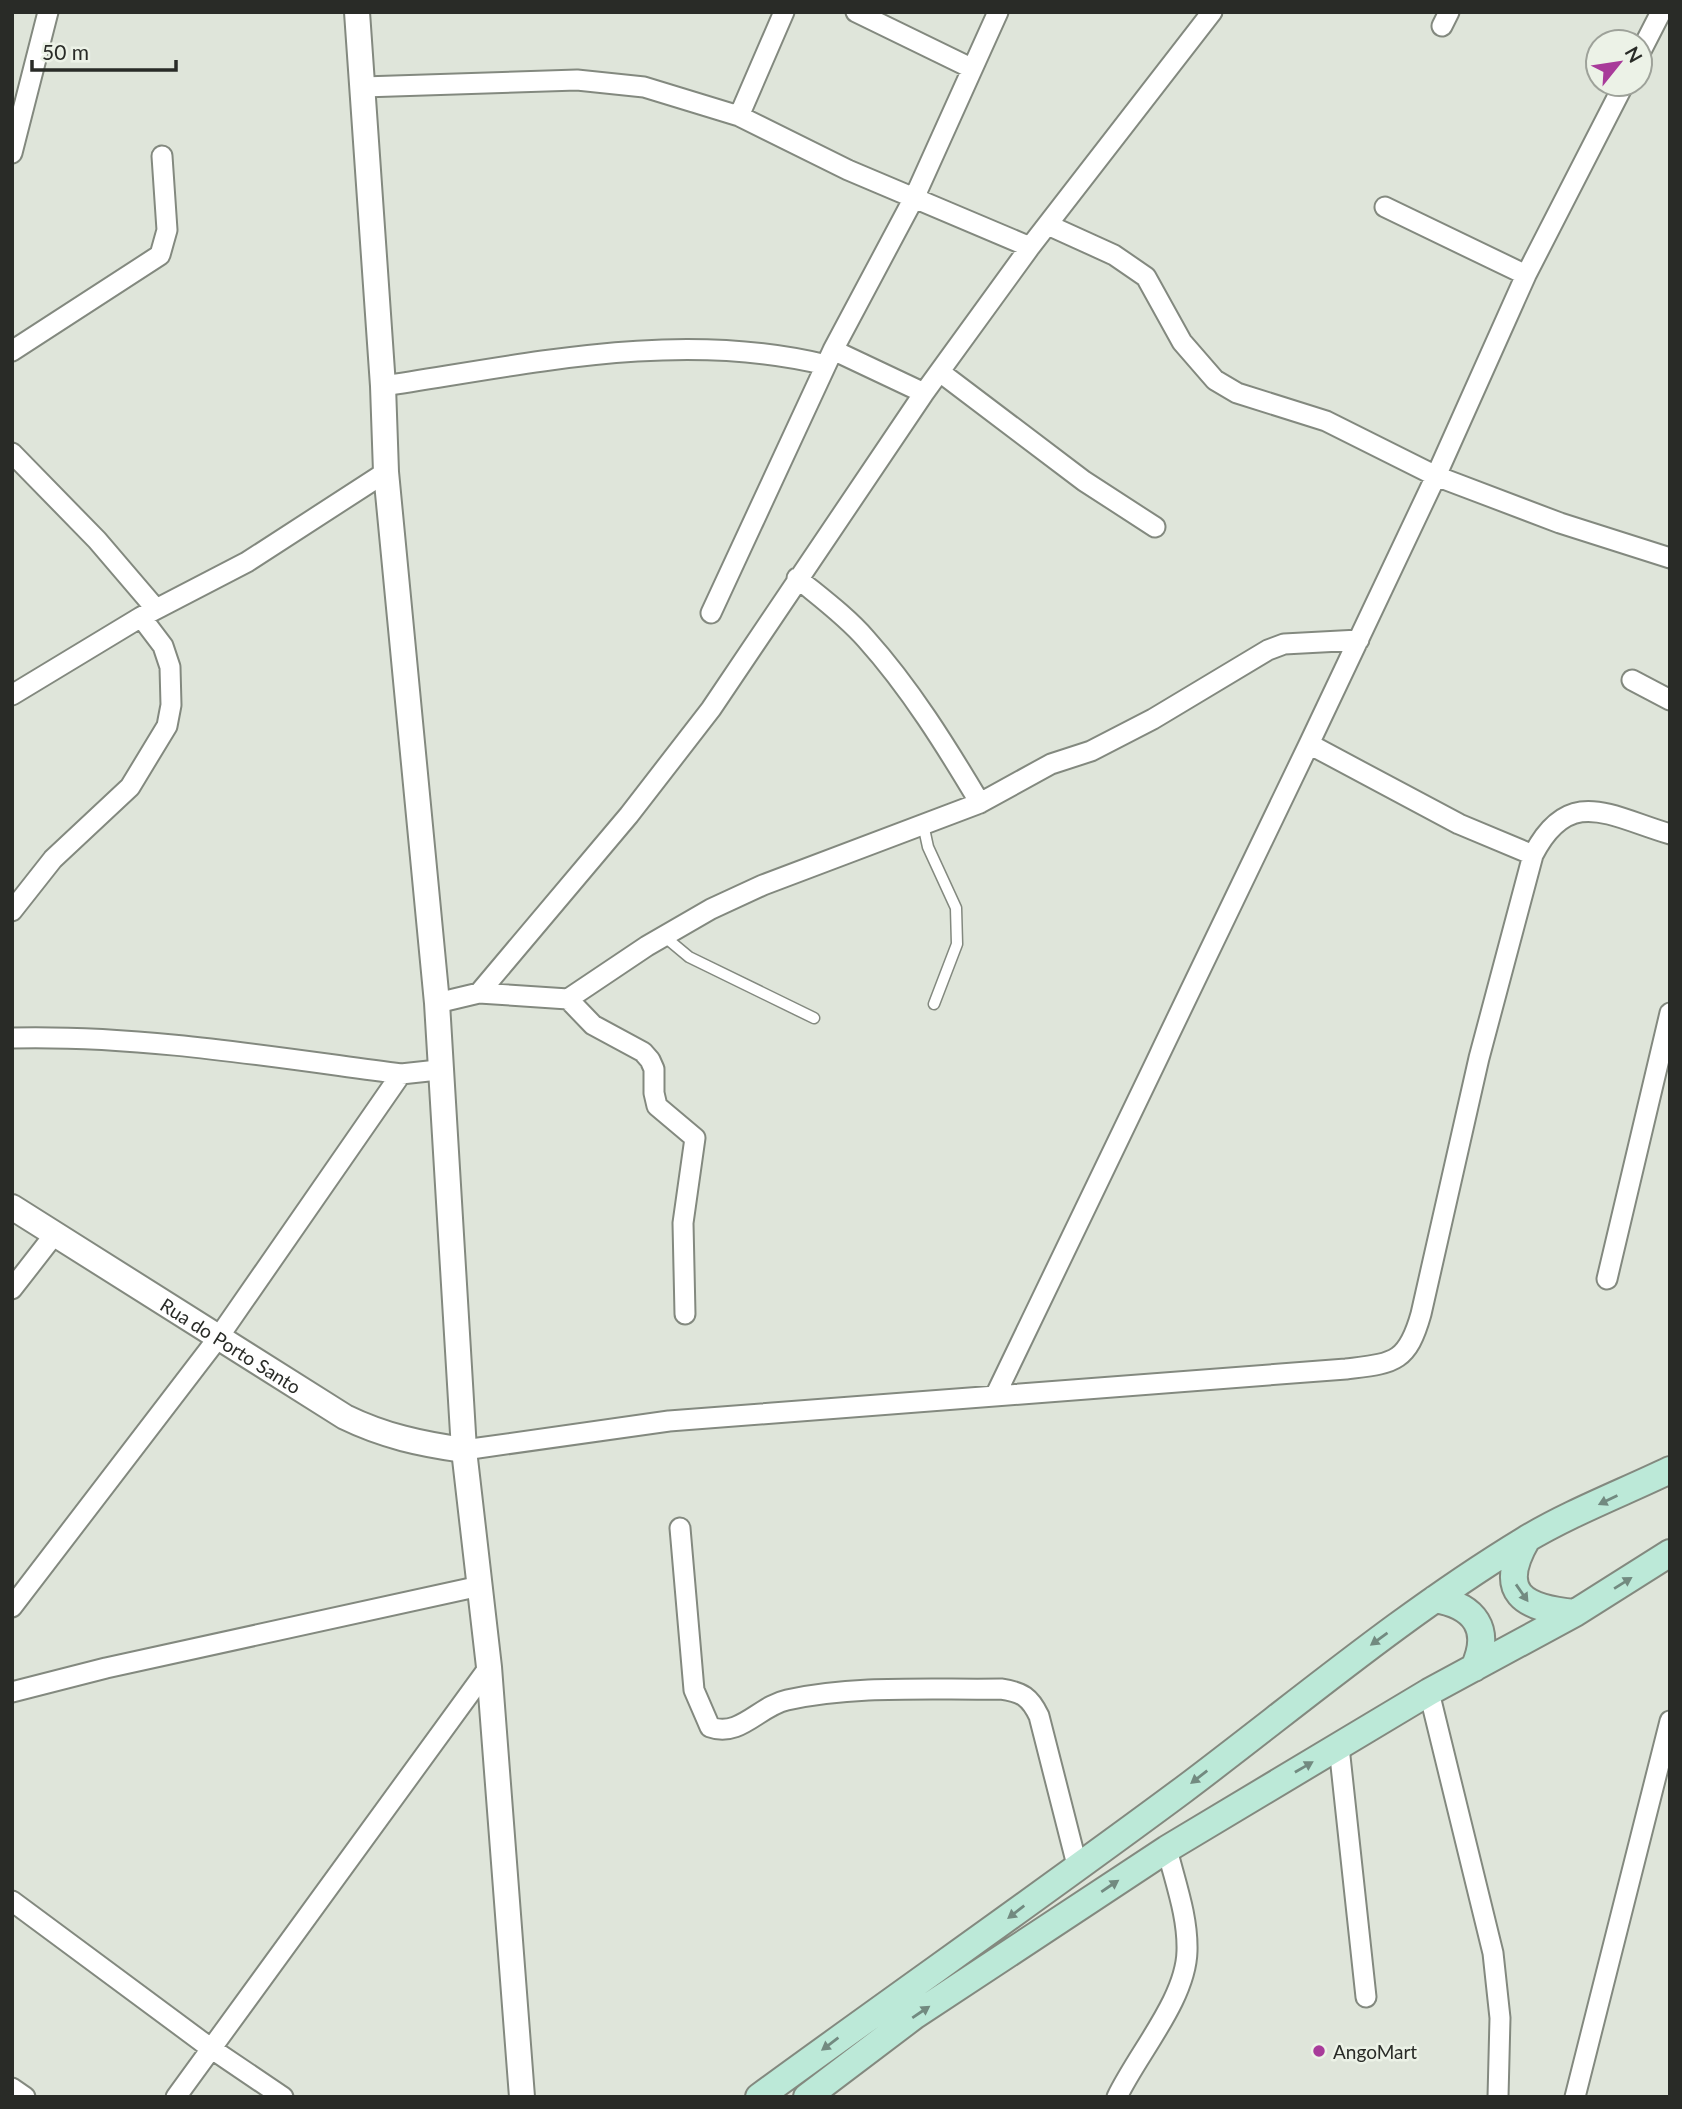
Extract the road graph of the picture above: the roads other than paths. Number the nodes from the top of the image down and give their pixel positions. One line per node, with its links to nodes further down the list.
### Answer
1 (48, 12): 13 (street)
2 (357, 12): 10 (street)
3 (784, 12): 12 (street)
4 (856, 12): 9 (street)
5 (998, 12): 9 (street)
6 (1212, 12): 17 (street)
7 (1661, 12): 8 (street)
8 (1653, 28)
9 (971, 68): 15 (street)
10 (363, 87): 12 (street); 23 (street)
11 (1617, 98): 19 (street)
12 (739, 116): 15 (street)
13 (12, 153)
14 (162, 156): 20 (street)
15 (915, 196): 18 (street); 21 (street)
16 (1385, 207): 19 (street)
17 (1048, 225): 18 (street); 27 (street)
18 (1030, 247): 22 (street)
19 (1526, 275): 27 (street)
20 (12, 351)
21 (830, 357): 23 (street); 24 (street); 32 (street)
22 (940, 372): 24 (street); 28 (street)
23 (383, 386): 26 (street)
24 (924, 393): 30 (street)
25 (12, 453): 31 (street)
26 (386, 472): 31 (street); 46 (street)
27 (1436, 476): 29 (street); 33 (street)
28 (1155, 527)
29 (1670, 558)
30 (797, 578): 38 (street); 44 (street)
31 (149, 613): 35 (street); 42 (street)
32 (711, 613)
33 (1359, 640): 37 (street); 38 (street)
34 (1632, 680): 36 (street)
35 (12, 695)
36 (1670, 701)
37 (1310, 744): 41 (street); 59 (street)
38 (980, 803): 39 (street)
39 (923, 824): 43 (street); 47 (lane)
40 (1670, 834): 41 (street)
41 (1533, 855): 59 (street)
42 (12, 911)
43 (664, 937): 45 (street); 49 (lane)
44 (478, 993): 45 (street); 46 (street)
45 (568, 999): 57 (street)
46 (436, 1003): 51 (street)
47 (933, 1004)
48 (1670, 1013): 55 (street)
49 (814, 1018)
50 (12, 1038): 52 (street)
51 (438, 1070): 52 (street); 60 (street)
52 (401, 1073): 58 (street)
53 (12, 1207): 54 (street, Rua do Porto Santo)
54 (54, 1235): 56 (street); 58 (street, Rua do Porto Santo)
55 (1607, 1279)
56 (12, 1289)
57 (685, 1314)
58 (218, 1338): 60 (street, Rua do Porto Santo); 67 (street)
59 (996, 1394): 60 (street)
60 (464, 1450): 65 (street)
61 (1670, 1470): 63 (main road, one-way to 63)
62 (680, 1528): 76 (street)
63 (1527, 1539): 66 (main road); 68 (main road, one-way to 68)
64 (1670, 1553): 68 (main road, one-way to 64)
65 (480, 1586): 69 (street); 71 (street)
66 (1435, 1599): 70 (main road); 76 (main road, one-way to 76)
67 (12, 1607)
68 (1575, 1613): 70 (main road)
69 (489, 1667): 79 (street); 84 (street)
70 (1474, 1668): 72 (main road)
71 (12, 1692)
72 (1429, 1692): 74 (main road); 88 (street)
73 (1670, 1721): 89 (street)
74 (1339, 1747): 75 (main road, one-way to 74); 78 (street)
75 (1167, 1849): 86 (main road, one-way to 75); 87 (street)
76 (1078, 1869): 85 (main road, one-way to 85)
77 (12, 1901): 79 (street)
78 (1366, 1997)
79 (209, 2047): 82 (street); 83 (street)
80 (12, 2088): 81 (street)
81 (24, 2097)
82 (176, 2097)
83 (283, 2097)
84 (523, 2097)
85 (759, 2097)
86 (807, 2097)
87 (1117, 2097)
88 (1498, 2097)
89 (1575, 2097)

